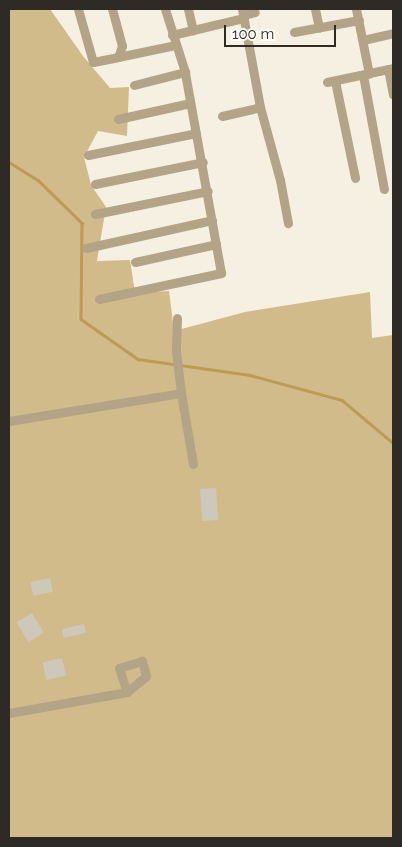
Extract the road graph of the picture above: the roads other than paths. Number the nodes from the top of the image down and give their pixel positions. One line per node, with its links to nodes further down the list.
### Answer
1 (78, 9): 17 (street)
2 (112, 9): 17 (street)
3 (165, 9): 14 (street)
4 (188, 9): 11 (street)
5 (315, 9): 10 (street)
6 (356, 9): 9 (street)
7 (254, 12): 8 (street)
8 (243, 14): 11 (street); 24 (street)
9 (359, 20): 10 (street); 15 (street)
10 (319, 28): 12 (street)
11 (193, 30): 14 (street)
12 (294, 32)
13 (393, 33): 15 (street)
14 (172, 35): 16 (street)
15 (363, 40): 20 (street)
16 (176, 45): 17 (street); 19 (street)
17 (118, 57)
18 (391, 69): 20 (street); 22 (street)
19 (185, 72): 21 (street); 23 (street)
20 (366, 74): 30 (street); 32 (street)
21 (134, 85)
22 (393, 95)
23 (190, 103): 26 (street); 27 (street)
24 (260, 107): 25 (street); 36 (street)
25 (222, 116)
26 (118, 119)
27 (196, 133): 28 (street); 29 (street)
28 (88, 155)
29 (203, 162): 31 (street); 33 (street)
30 (355, 178)
31 (95, 184)
32 (384, 189)
33 (208, 191): 34 (street); 35 (street)
34 (95, 214)
35 (212, 220): 37 (street); 38 (street)
36 (288, 223)
37 (216, 244): 39 (street); 40 (street)
38 (86, 248)
39 (135, 262)
40 (99, 299)
41 (177, 318): 42 (street)
42 (181, 393): 43 (street); 44 (street)
43 (9, 420)
44 (194, 464)
45 (127, 692): 46 (street)
46 (9, 714)

